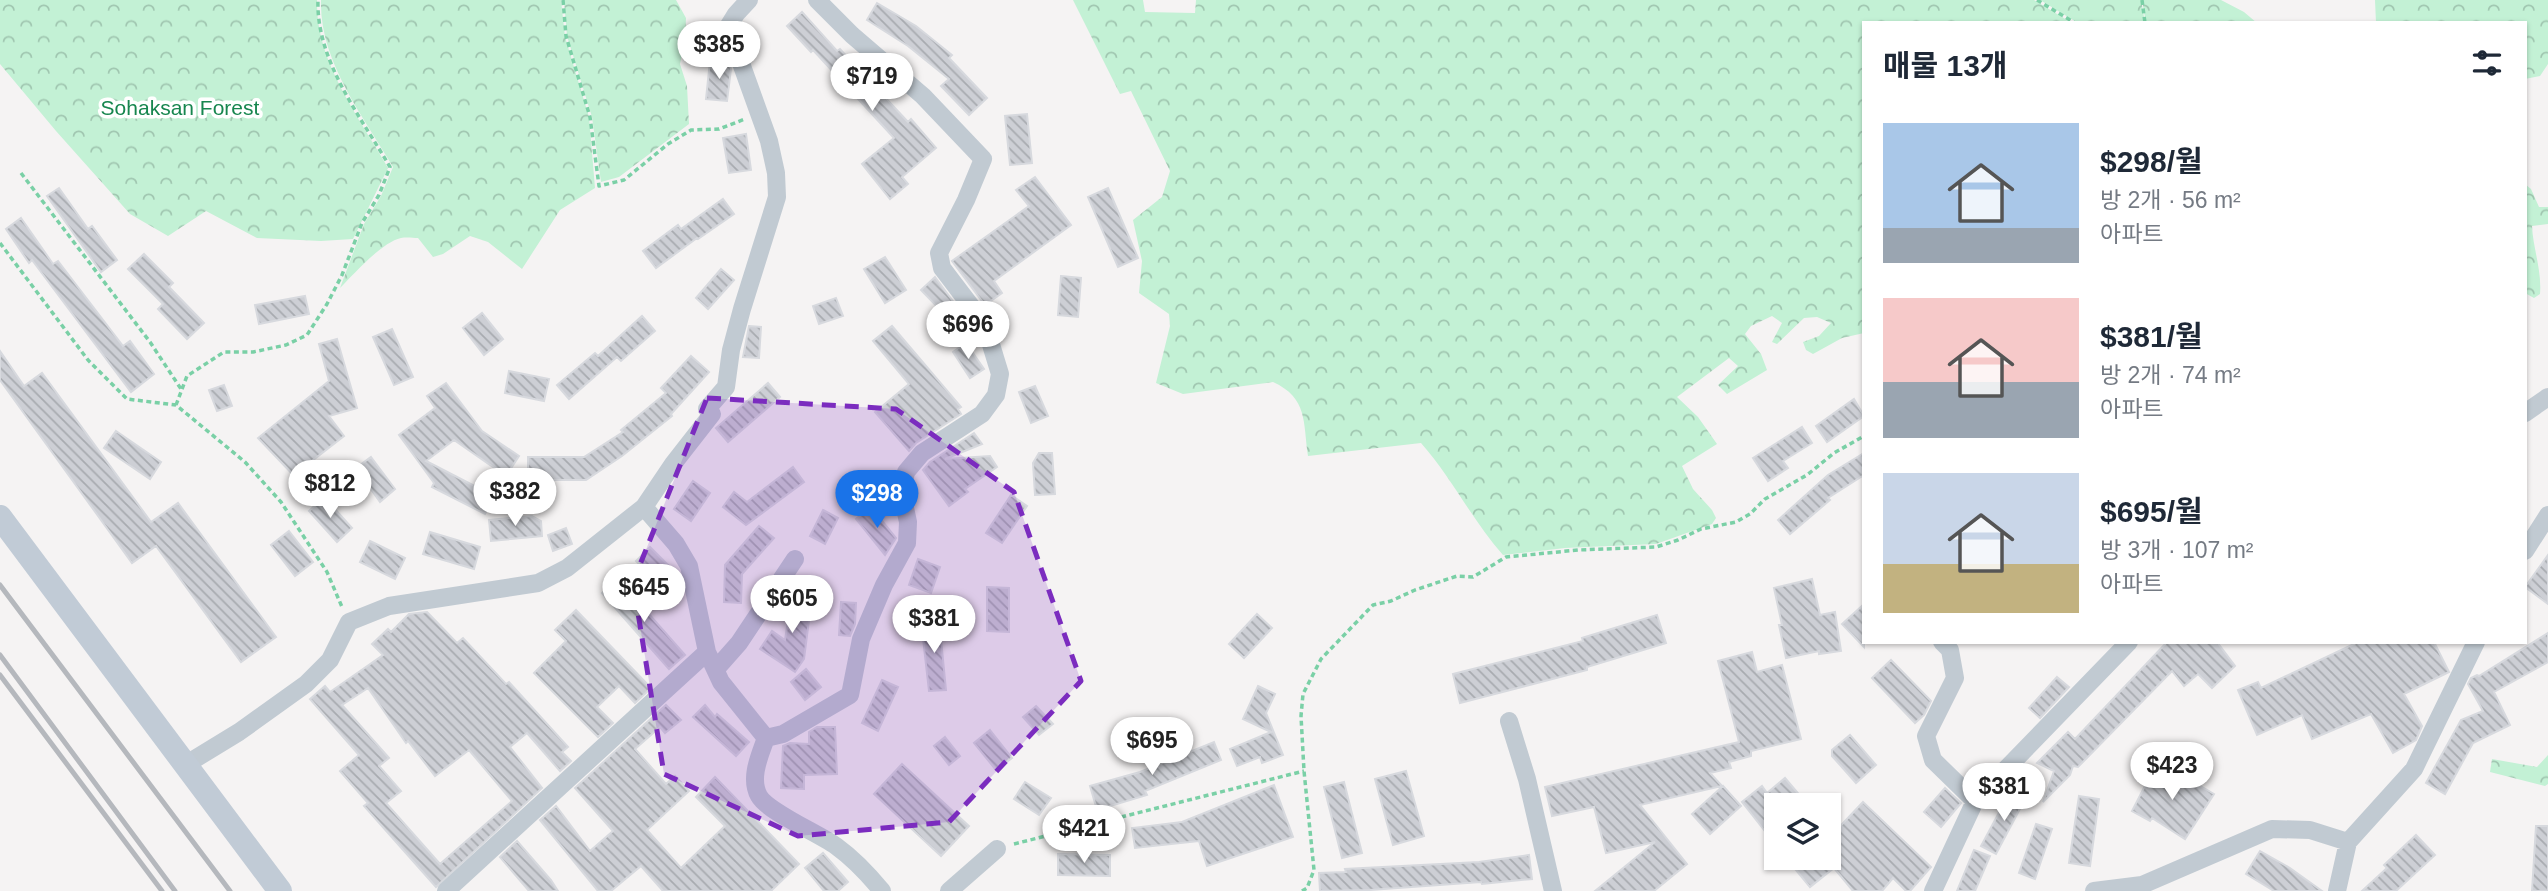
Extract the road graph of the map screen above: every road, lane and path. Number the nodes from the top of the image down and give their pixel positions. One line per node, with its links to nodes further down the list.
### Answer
1 (318, 0): 12 (path)
2 (563, 0): 9 (path)
3 (749, 0): 9 (street)
4 (817, 0): 29 (street)
5 (2037, 0): 7 (path)
6 (2142, 0): 8 (path)
7 (2072, 21)
8 (2145, 21)
9 (760, 113): 17 (street)
10 (20, 173): 12 (path)
11 (0, 243): 14 (path)
12 (181, 389): 14 (path)
13 (2548, 397): 15 (street)
14 (176, 405): 22 (path)
15 (2527, 412)
16 (1862, 437): 31 (path)
17 (644, 508): 22 (street); 26 (street)
18 (2548, 515): 20 (street)
19 (0, 517): 30 (main road)
20 (2527, 548)
21 (795, 559): 27 (street)
22 (349, 622): 30 (street)
23 (1944, 644): 32 (street)
24 (2127, 644): 32 (street)
25 (2475, 644): 33 (street)
26 (707, 652): 27 (street); 36 (street)
27 (716, 668): 29 (street)
28 (1508, 721): 40 (street)
29 (766, 738): 37 (street)
30 (185, 765): 35 (main road)
31 (1304, 771): 34 (path); 39 (path)
32 (1975, 801): 41 (street)
33 (2348, 842): 42 (street); 43 (street)
34 (997, 849): 38 (street)
35 (280, 891)
36 (446, 891)
37 (882, 891)
38 (949, 891)
39 (1301, 891)
40 (1553, 891)
41 (1933, 891)
42 (2094, 891)
43 (2337, 891)

